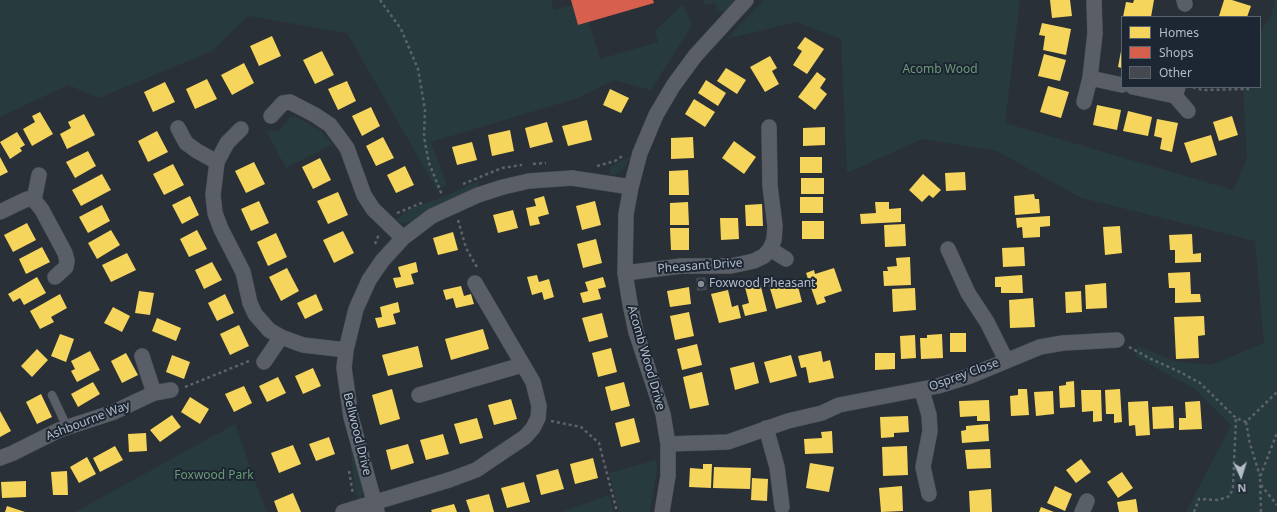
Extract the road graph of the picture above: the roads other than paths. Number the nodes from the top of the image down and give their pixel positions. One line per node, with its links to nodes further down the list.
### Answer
1 (746, 0): 15 (street, Acomb Wood Drive)
2 (1094, 0): 3 (street)
3 (1090, 78): 4 (street); 7 (street)
4 (1121, 85)
5 (1144, 88): 6 (street)
6 (1176, 91): 8 (street)
7 (1084, 102)
8 (1188, 111)
9 (271, 116): 18 (street)
10 (769, 127): 19 (street)
11 (178, 128): 13 (street)
12 (241, 129): 13 (street)
13 (217, 162): 25 (street)
14 (39, 175): 16 (street)
15 (631, 187): 18 (street, Bellwood Drive); 22 (street, Acomb Wood Drive)
16 (34, 200): 17 (street); 23 (street)
17 (0, 212)
18 (403, 238): 27 (street, Bellwood Drive)
19 (770, 249): 21 (street); 22 (street, Pheasant Drive)
20 (948, 249): 29 (street)
21 (786, 259)
22 (625, 273): 39 (street, Acomb Wood Drive)
23 (55, 277)
24 (475, 283): 31 (street)
25 (281, 337): 27 (street); 30 (street)
26 (1117, 340): 29 (street, Osprey Close)
27 (346, 350): 43 (street, Bellwood Drive)
28 (142, 356): 34 (street)
29 (1006, 360): 33 (street, Osprey Close)
30 (264, 362)
31 (522, 365): 36 (street); 43 (street)
32 (171, 390): 34 (street, Ashbourne Way)
33 (922, 391): 38 (street, Osprey Close); 41 (street)
34 (154, 393): 37 (street, Ashbourne Way)
35 (52, 394): 37 (lane)
36 (419, 396)
37 (67, 427): 40 (street, Ashbourne Way)
38 (766, 428): 39 (street, Osprey Close); 42 (street)
39 (668, 444): 45 (street, Acomb Wood Drive)
40 (0, 458)
41 (929, 494)
42 (782, 507)
43 (376, 508): 44 (street)
44 (343, 512)
45 (662, 512)

